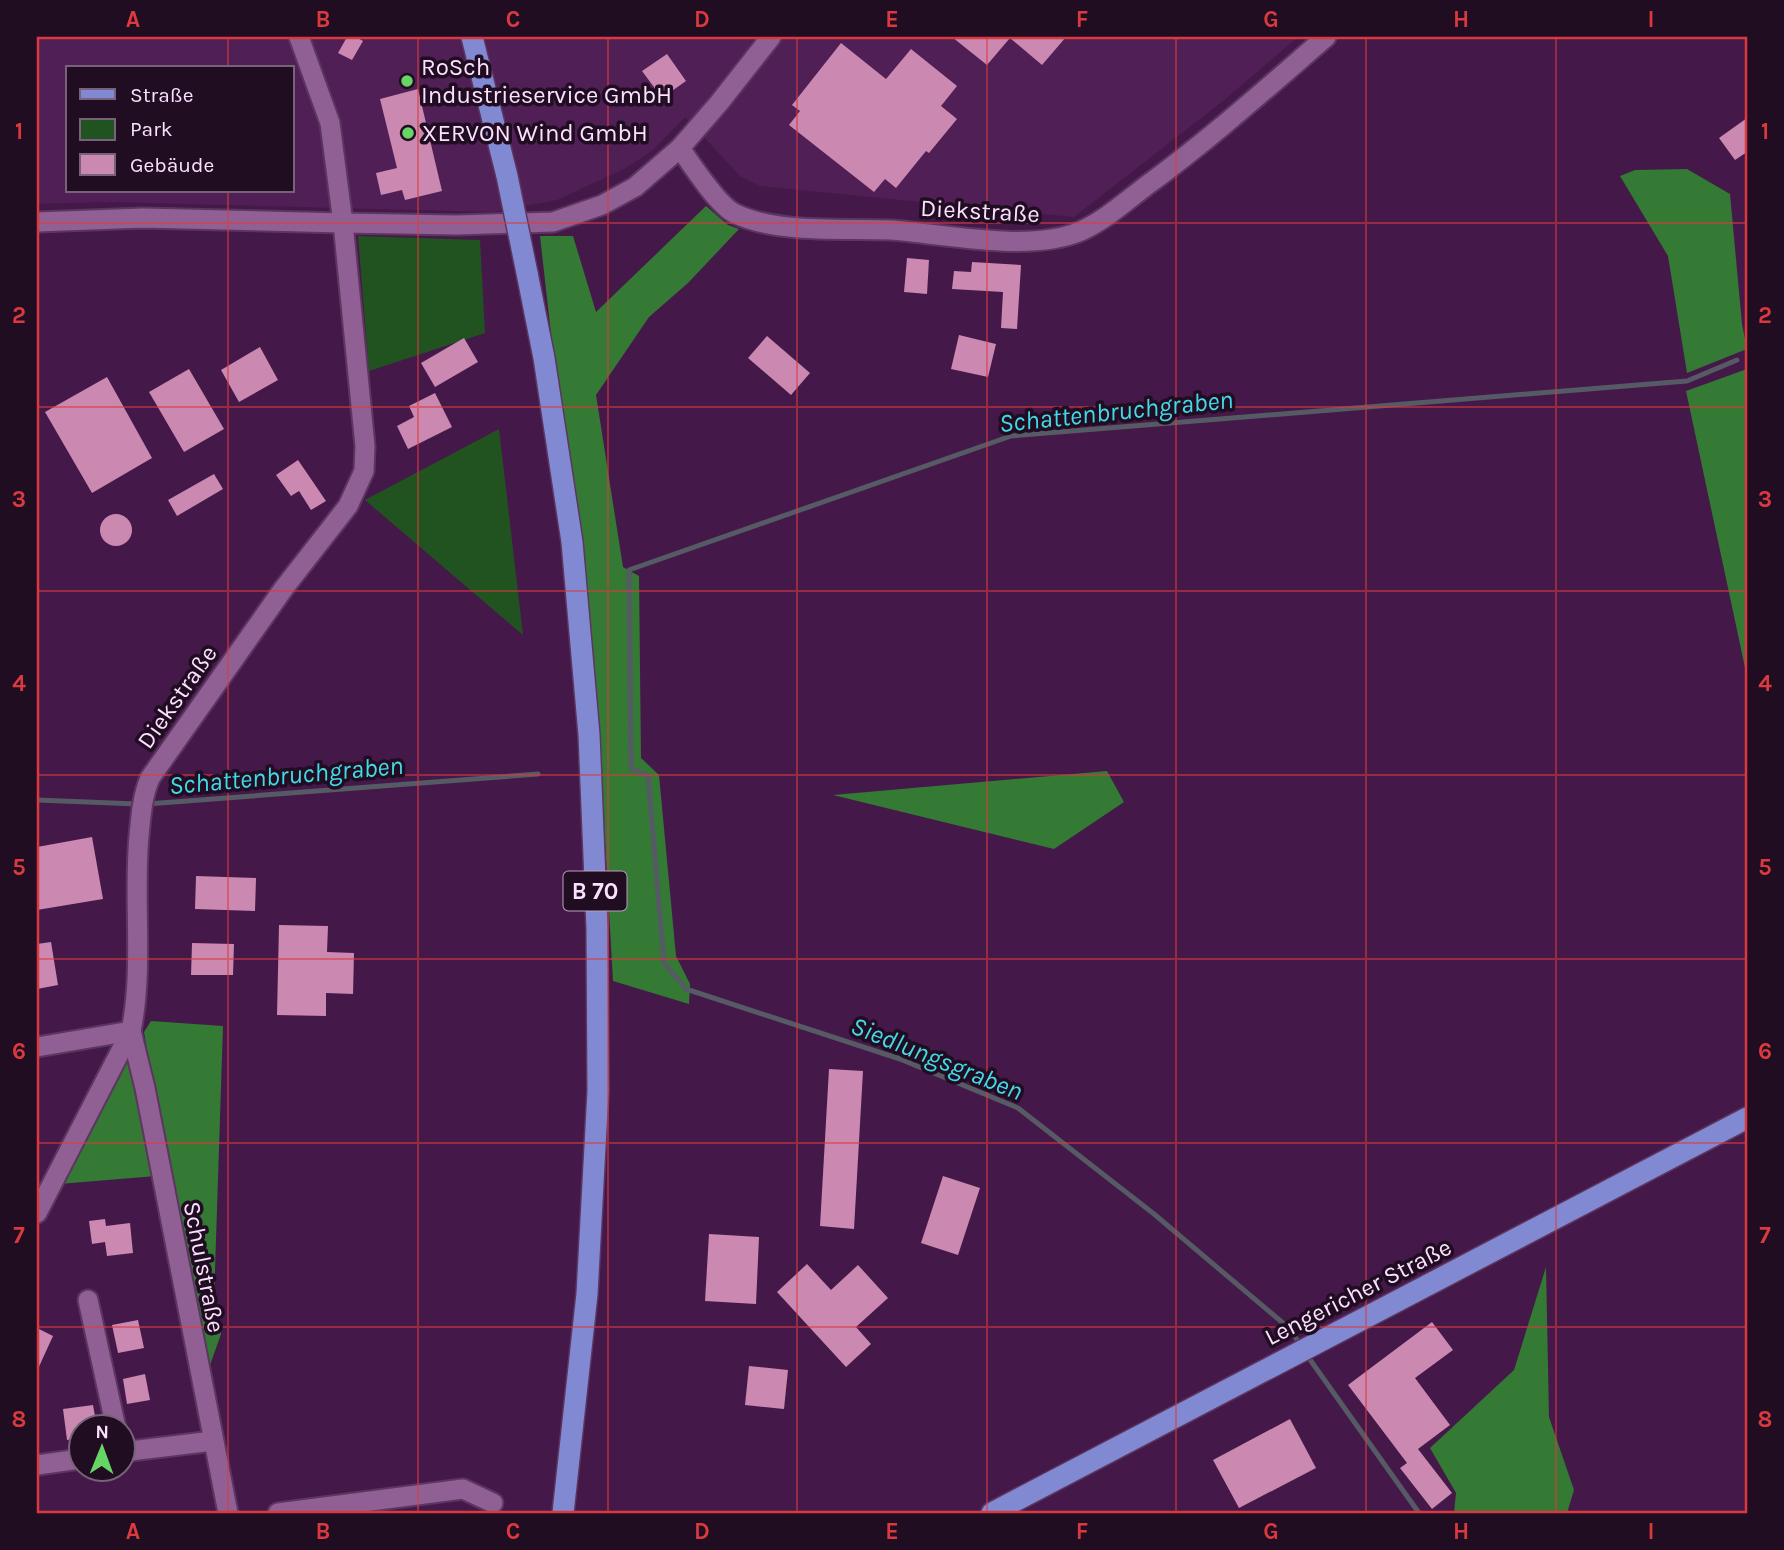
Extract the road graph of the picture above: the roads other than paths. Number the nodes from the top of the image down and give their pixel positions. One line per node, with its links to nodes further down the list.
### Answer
1 (299, 37): 7 (street, Diekstraße)
2 (472, 37): 21 (main road, B 70, bridge)
3 (771, 37): 5 (street)
4 (1326, 37): 5 (street, Diekstraße)
5 (680, 148): 7 (street)
6 (37, 222): 7 (street)
7 (343, 223): 8 (street, Diekstraße)
8 (131, 1031): 9 (street); 11 (street, Diekstraße); 14 (street, Schulstraße)
9 (37, 1047)
10 (1747, 1118): 22 (main road, Lengericher Straße)
11 (37, 1213)
12 (88, 1300): 13 (street)
13 (113, 1414)
14 (213, 1441): 15 (street); 19 (street, Schulstraße)
15 (136, 1450)
16 (66, 1461): 17 (street)
17 (37, 1465)
18 (493, 1503): 20 (street)
19 (228, 1513)
20 (278, 1513)
21 (563, 1513)
22 (992, 1513)

